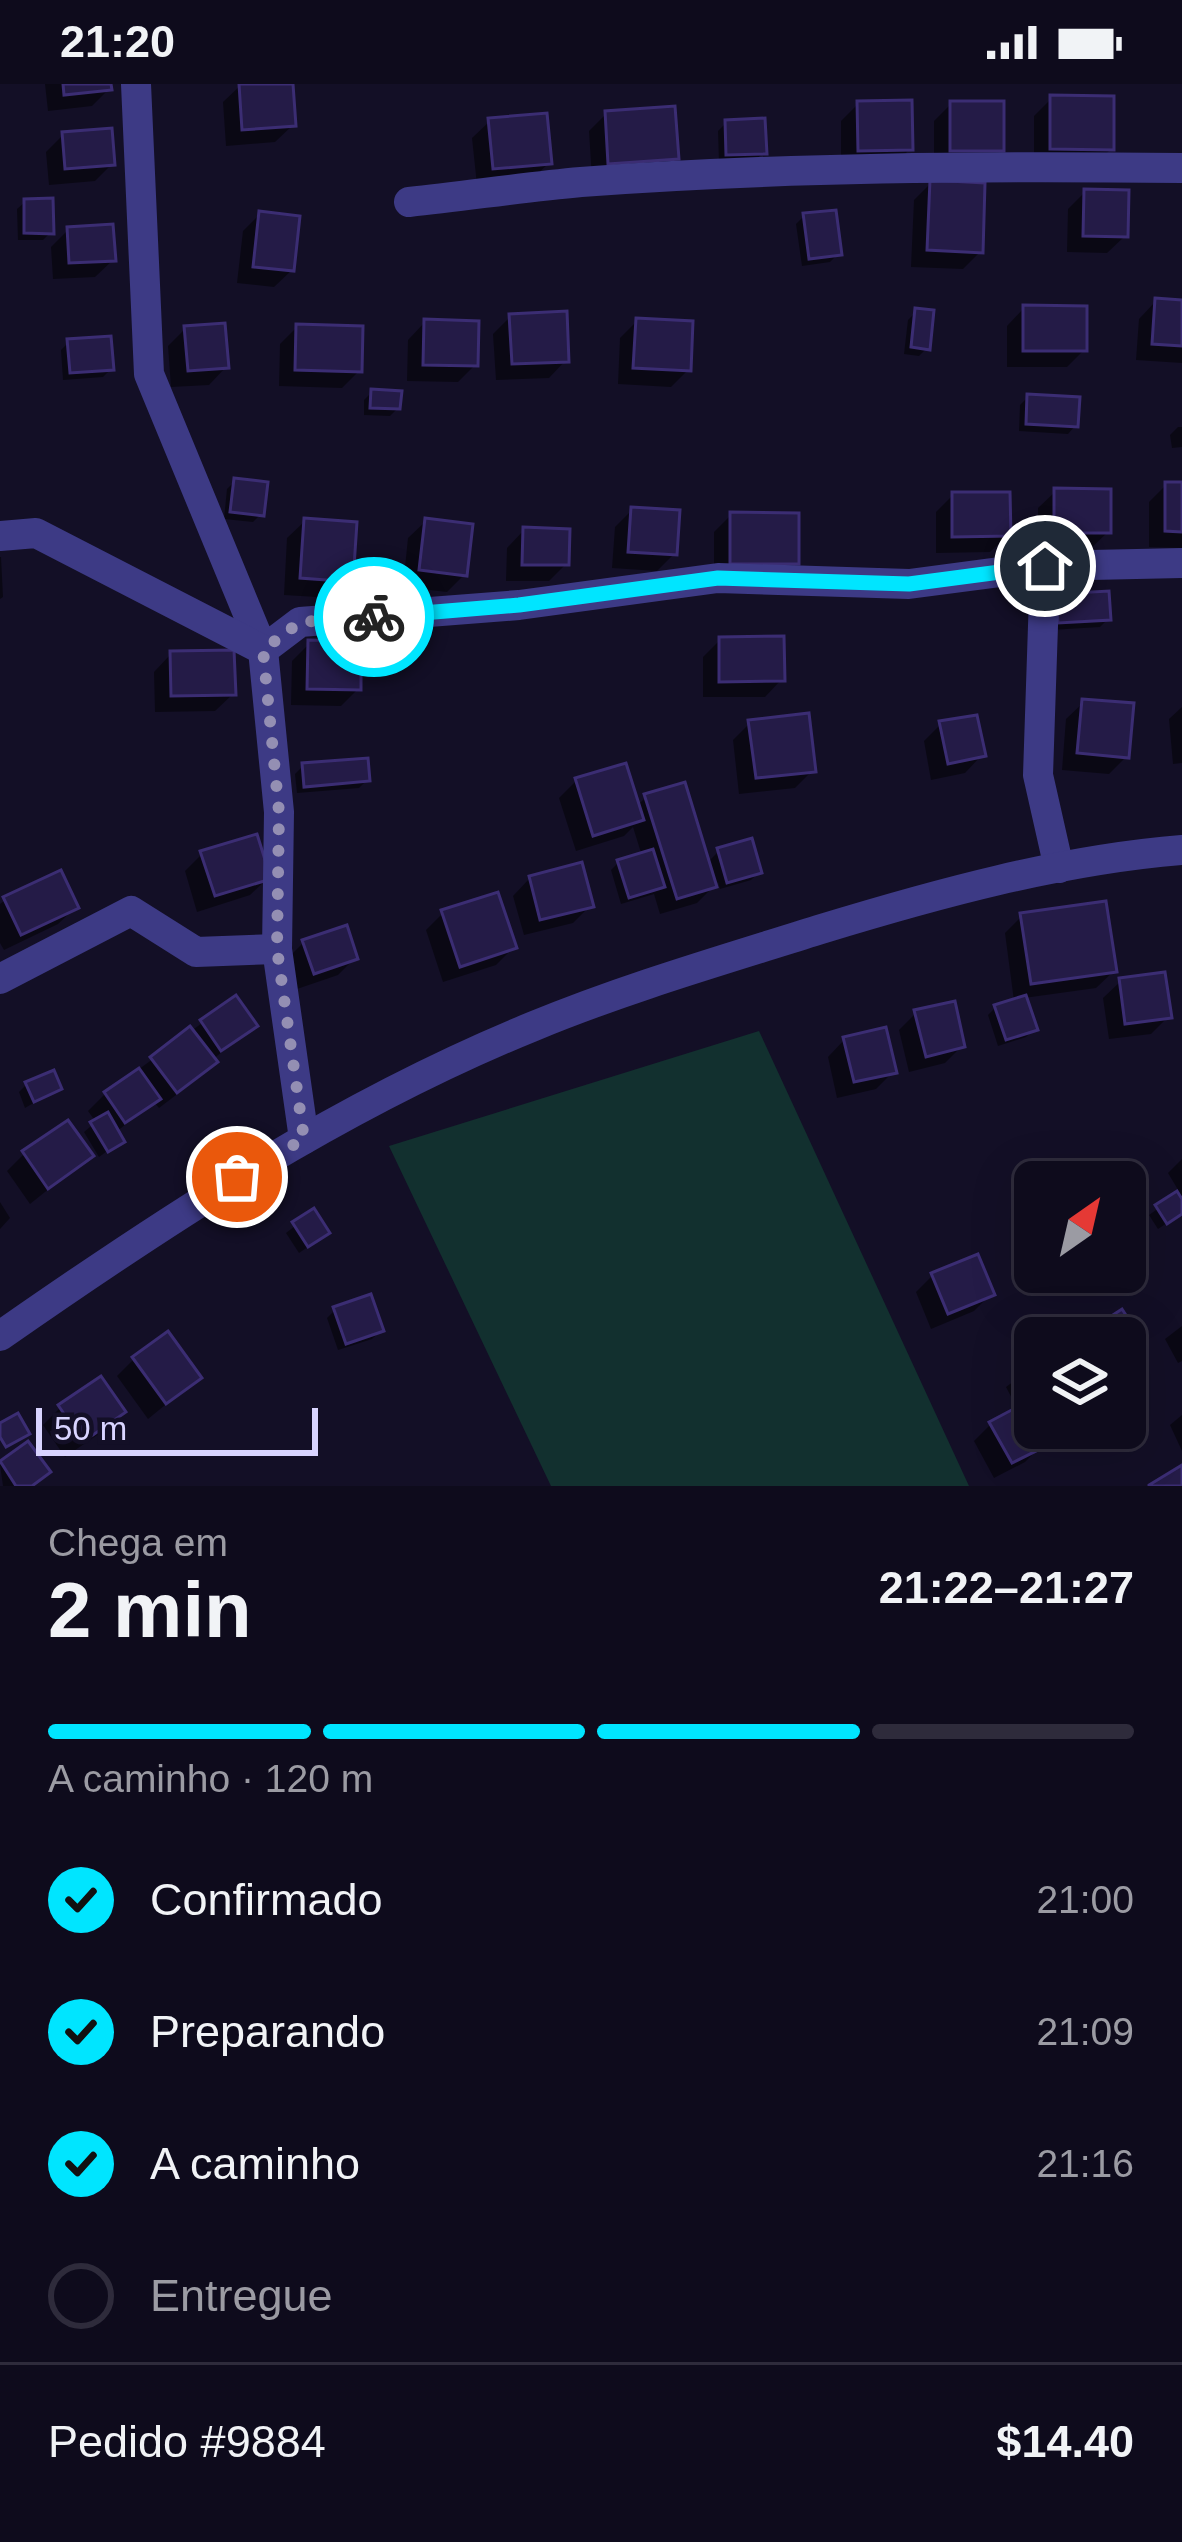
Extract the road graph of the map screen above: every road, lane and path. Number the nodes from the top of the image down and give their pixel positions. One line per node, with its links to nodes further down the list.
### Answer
1 (136, 84): 7 (street)
2 (1182, 168): 3 (street)
3 (409, 202)
4 (0, 536): 7 (street)
5 (1182, 563): 6 (street)
6 (1045, 566): 7 (street); 9 (street)
7 (263, 650): 10 (street)
8 (1182, 850): 9 (street)
9 (1060, 868): 12 (street)
10 (277, 949): 11 (street); 12 (street)
11 (0, 979)
12 (304, 1139): 13 (street)
13 (0, 1336)

